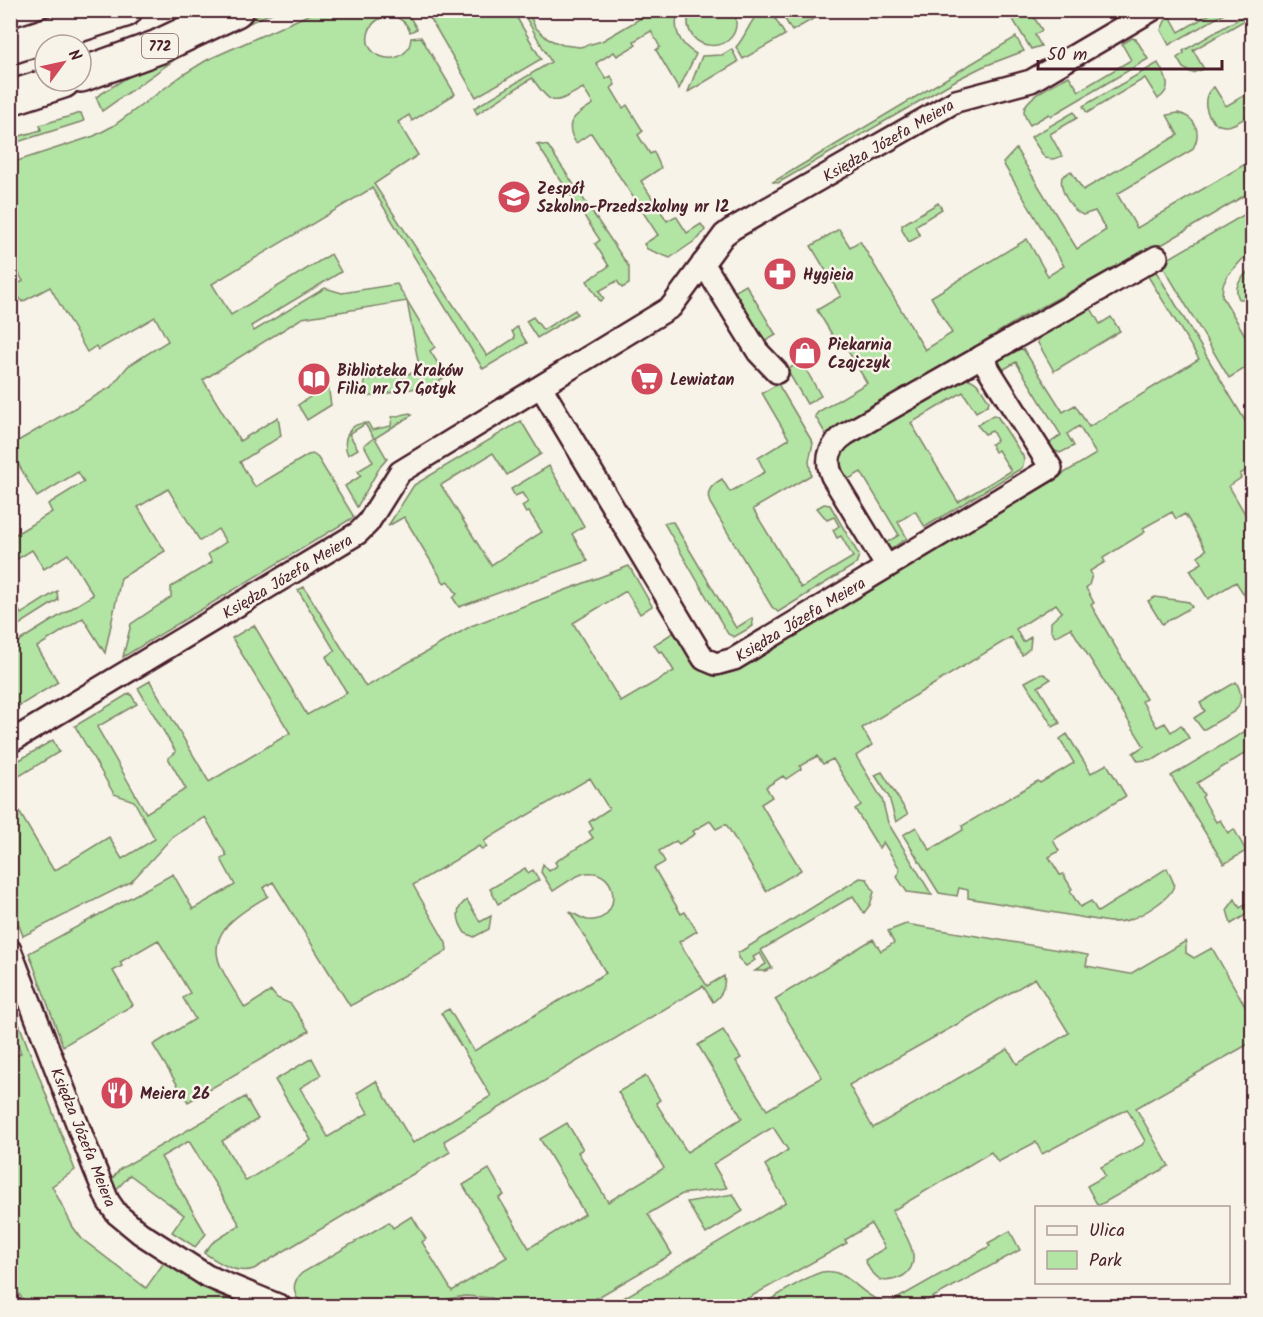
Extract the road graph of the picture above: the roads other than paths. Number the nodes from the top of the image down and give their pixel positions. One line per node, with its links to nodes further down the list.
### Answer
1 (125, 10): 4 (main road)
2 (236, 10): 5 (main road, 772)
3 (1152, 10): 9 (street, Księdza Józefa Meiera)
4 (10, 47)
5 (93, 71)
6 (33, 91): 7 (main road)
7 (10, 98)
8 (1157, 257): 10 (street)
9 (703, 263): 11 (street); 12 (street, Księdza Józefa Meiera)
10 (981, 357): 13 (street); 13 (street, Księdza Józefa Meiera)
11 (777, 372)
12 (541, 387): 13 (street, Księdza Józefa Meiera); 14 (street, Księdza Józefa Meiera)
13 (887, 567)
14 (10, 742)
15 (10, 950): 16 (street, Księdza Józefa Meiera)
16 (280, 1306)

